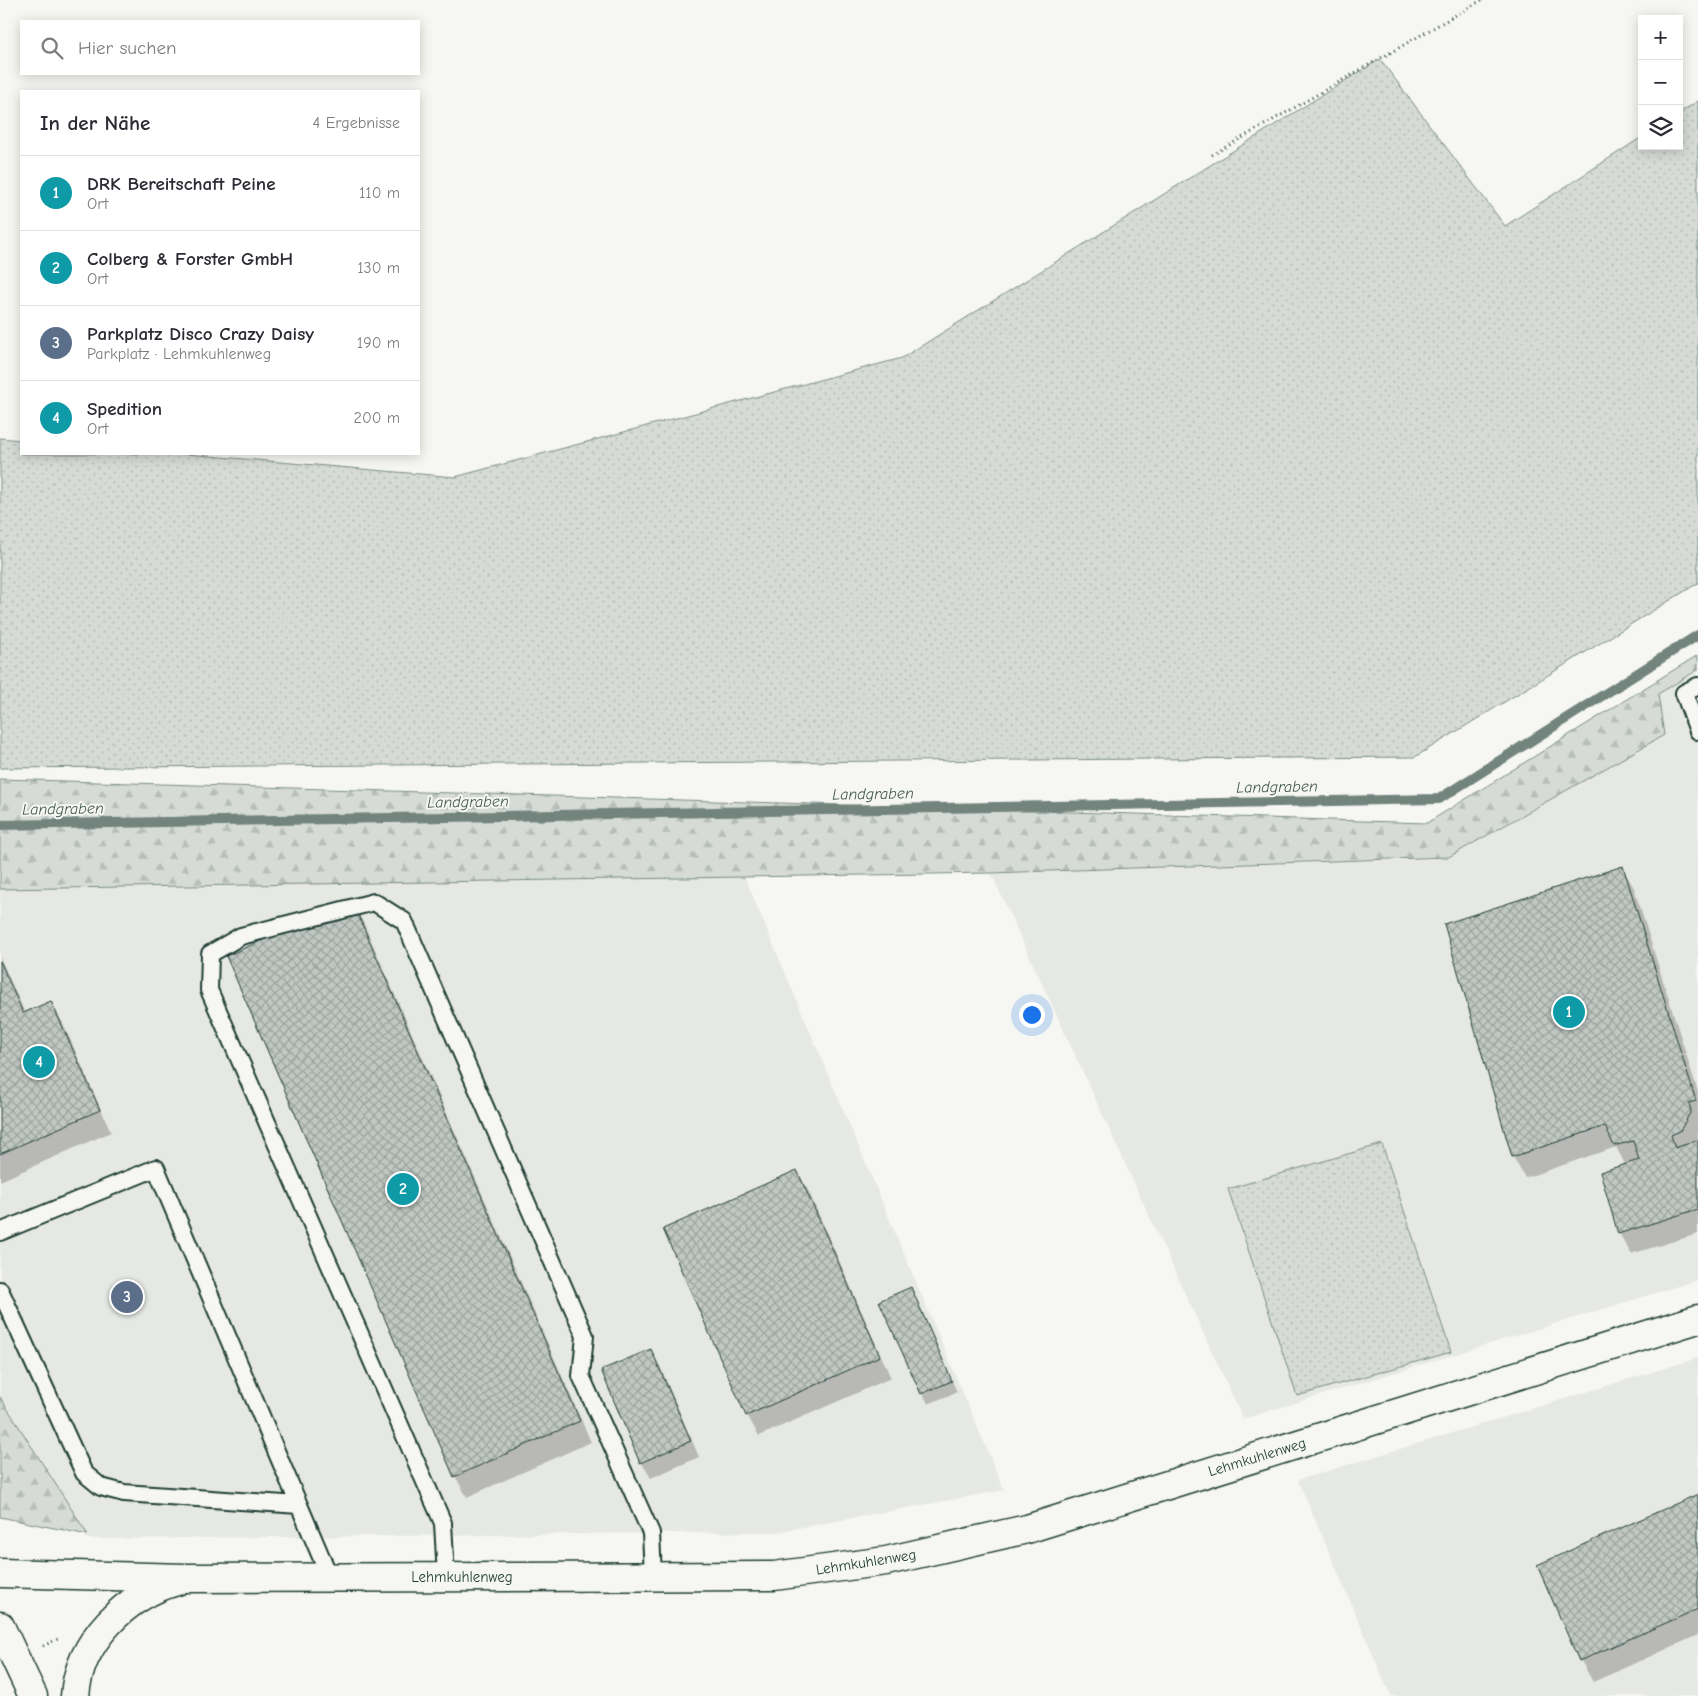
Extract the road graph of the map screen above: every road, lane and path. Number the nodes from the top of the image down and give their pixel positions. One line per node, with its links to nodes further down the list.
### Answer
1 (1482, 0): 2 (path)
2 (1212, 155)
3 (1698, 686): 4 (lane)
4 (1698, 730)
5 (0, 1232): 8 (lane)
6 (0, 1290): 8 (lane)
7 (1698, 1319): 10 (street, Lehmkuhlenweg)
8 (299, 1505): 13 (lane)
9 (0, 1573): 12 (street, Lehmkuhlenweg)
10 (653, 1576): 11 (street, Lehmkuhlenweg); 11 (lane)
11 (446, 1577): 13 (street, Lehmkuhlenweg)
12 (185, 1578): 13 (street, Lehmkuhlenweg); 16 (street)
13 (330, 1578)
14 (0, 1626): 15 (street)
15 (33, 1696)
16 (75, 1696)

